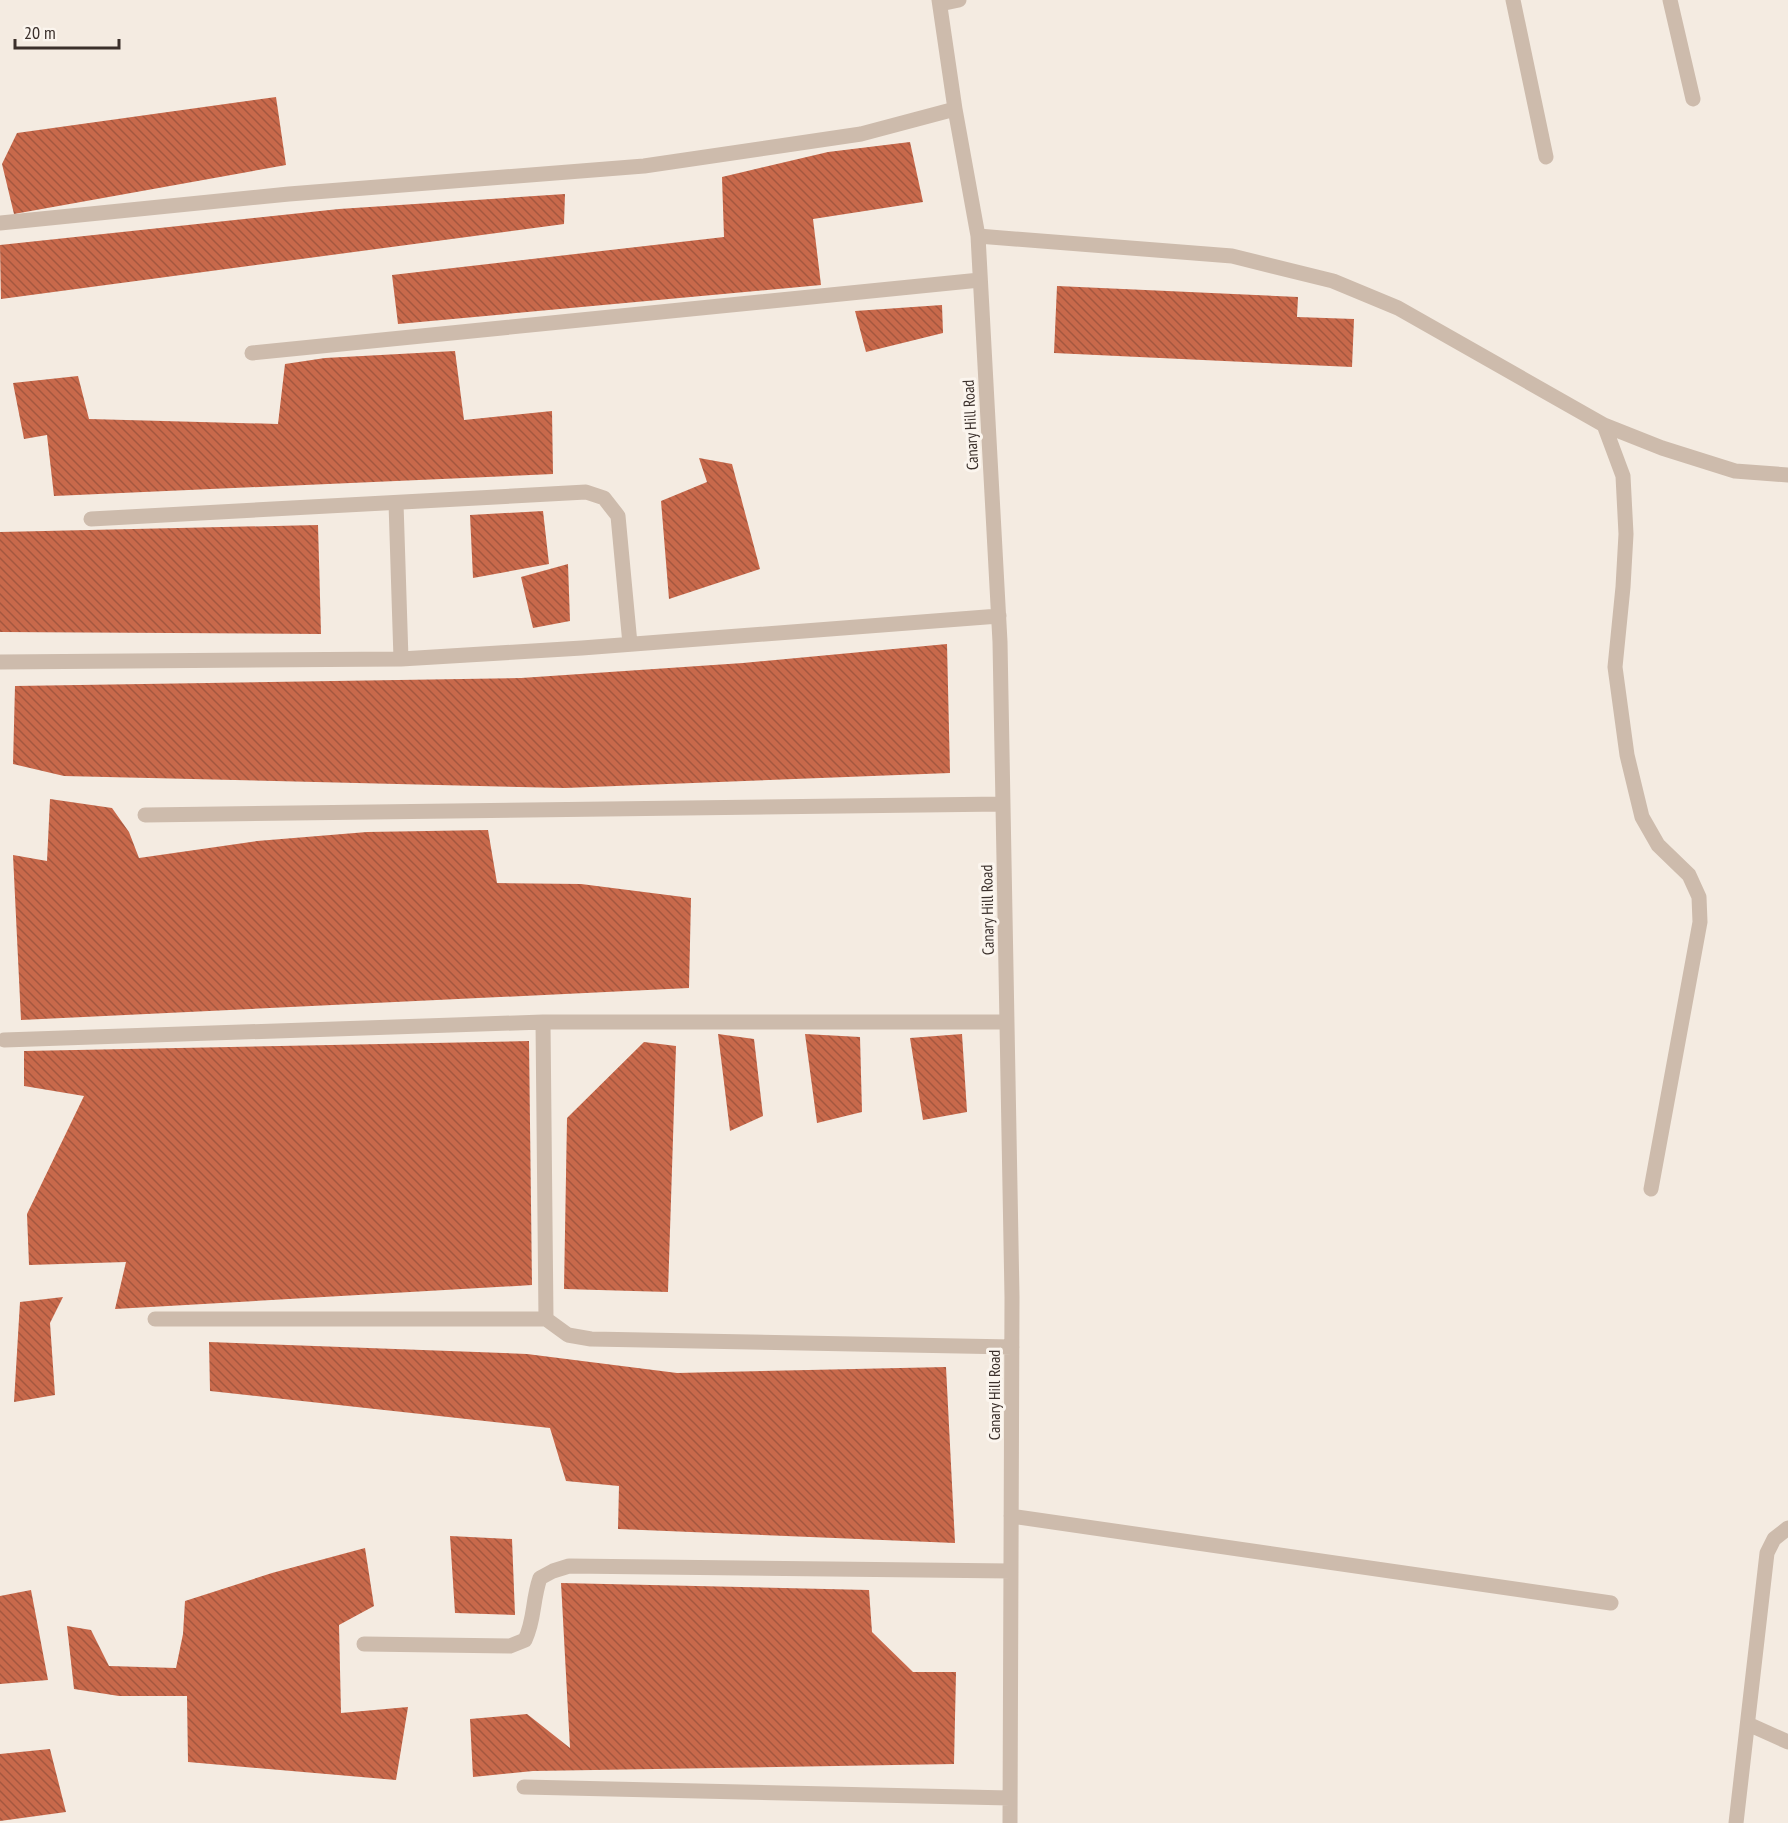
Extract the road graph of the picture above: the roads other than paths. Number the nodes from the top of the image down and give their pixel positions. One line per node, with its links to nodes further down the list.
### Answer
1 (959, 0): 4 (street)
2 (1513, 0): 7 (street)
3 (1670, 0): 5 (street)
4 (940, 2): 6 (street, Canary Hill Road)
5 (1693, 99)
6 (955, 109): 8 (street); 9 (street, Canary Hill Road)
7 (1546, 158)
8 (0, 223)
9 (978, 236): 10 (street, Canary Hill Road); 12 (street)
10 (980, 280): 11 (street); 16 (street, Canary Hill Road)
11 (252, 353)
12 (1604, 425): 13 (street); 25 (street)
13 (1788, 475)
14 (396, 502): 15 (street); 17 (street); 18 (street)
15 (91, 519)
16 (999, 616): 17 (street); 20 (street, Canary Hill Road)
17 (630, 644): 18 (street)
18 (401, 659): 19 (street)
19 (0, 662)
20 (1003, 804): 21 (street); 23 (street, Canary Hill Road)
21 (145, 815)
22 (543, 1022): 23 (street); 24 (street); 27 (street)
23 (1007, 1022): 28 (street, Canary Hill Road)
24 (4, 1040)
25 (1651, 1189)
26 (155, 1318): 27 (street)
27 (546, 1319): 28 (street)
28 (1012, 1347): 29 (street, Canary Hill Road)
29 (1011, 1516): 31 (street, Canary Hill Road); 32 (street)
30 (1788, 1528): 34 (street)
31 (1011, 1570): 33 (street); 37 (street, Canary Hill Road)
32 (1611, 1603)
33 (364, 1644)
34 (1748, 1724): 35 (street); 39 (street)
35 (1788, 1742)
36 (524, 1787): 37 (street)
37 (1010, 1798): 38 (street, Canary Hill Road)
38 (1010, 1823)
39 (1736, 1823)

